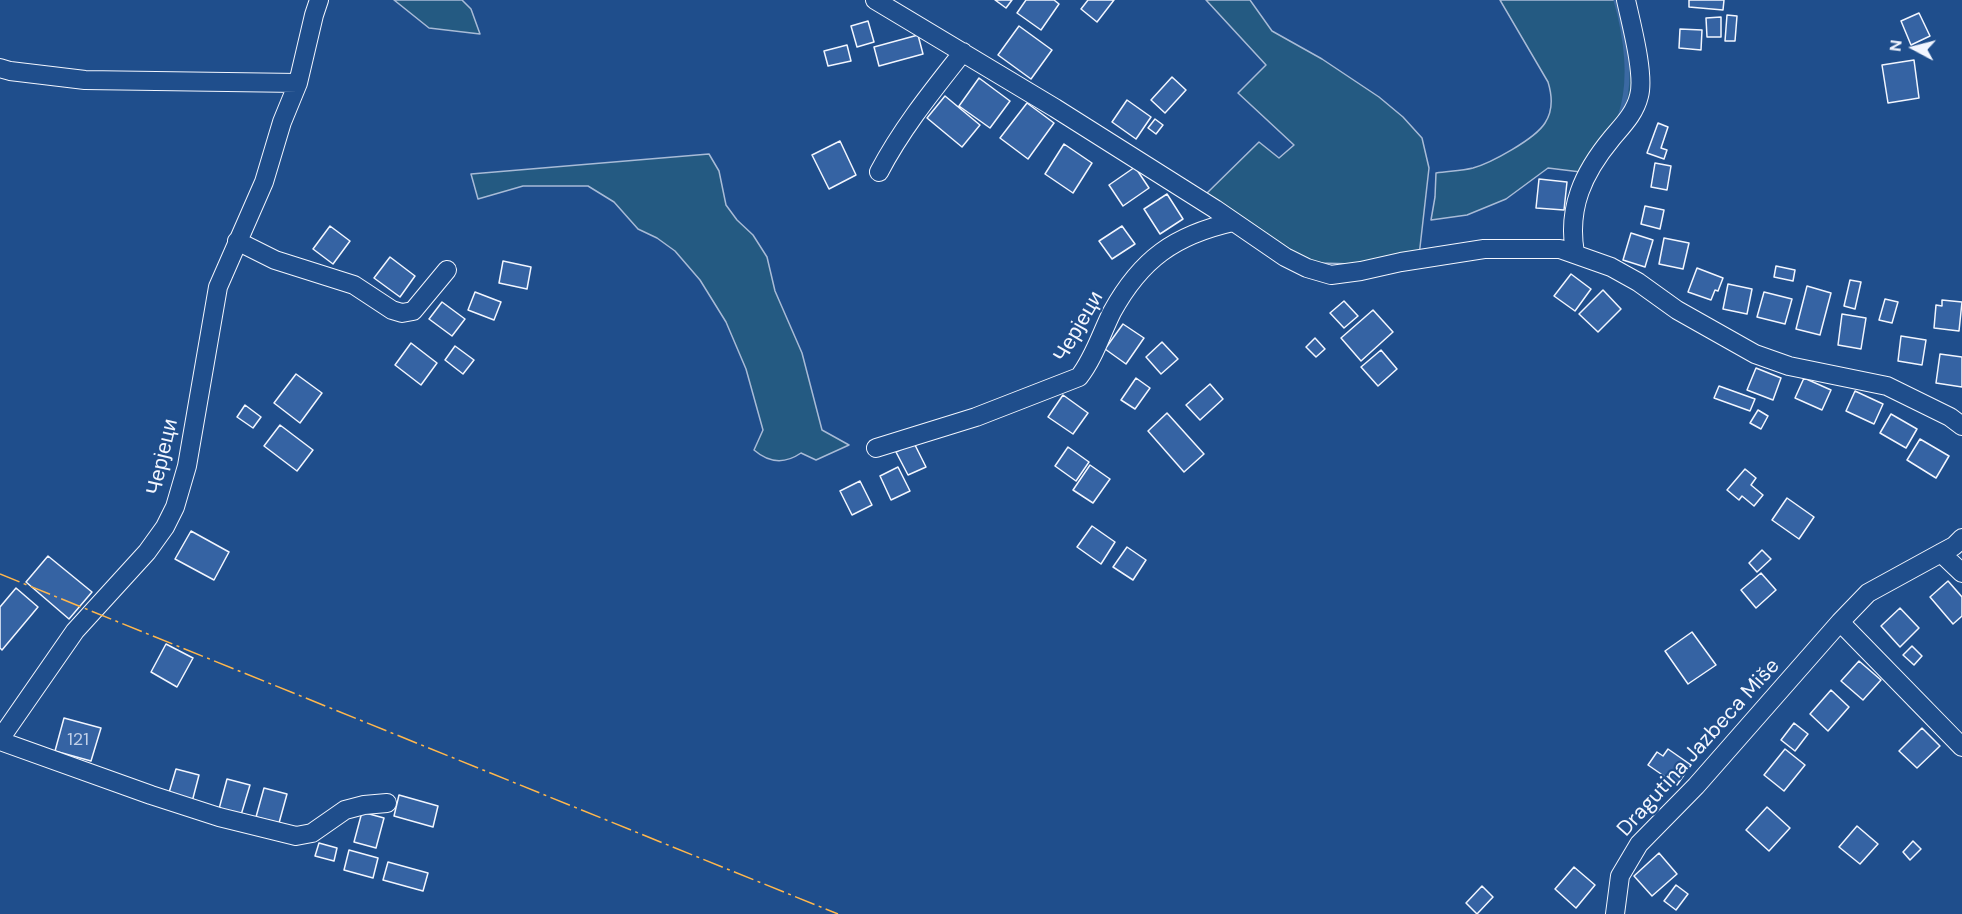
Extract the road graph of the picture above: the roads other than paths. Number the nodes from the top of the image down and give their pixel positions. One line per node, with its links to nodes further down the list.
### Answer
1 (320, 0): 6 (street, Черјеци)
2 (875, 0): 4 (street)
3 (1626, 0): 10 (street)
4 (963, 52): 7 (street); 8 (street)
5 (0, 68): 6 (street)
6 (298, 83): 9 (street, Черјеци)
7 (879, 172)
8 (1233, 222): 10 (street); 13 (street, Черјеци)
9 (237, 241): 11 (street); 18 (street, Черјеци)
10 (1575, 253): 12 (street)
11 (447, 270)
12 (1962, 426)
13 (876, 448)
14 (1962, 538): 15 (street, Dragutina Jazbeca Miše)
15 (1941, 554): 16 (street); 17 (street, Dragutina Jazbeca Miše)
16 (1962, 573)
17 (1839, 622): 19 (street); 21 (street, Dragutina Jazbeca Miše)
18 (0, 740): 20 (street)
19 (1962, 747)
20 (387, 804)
21 (1615, 914)

